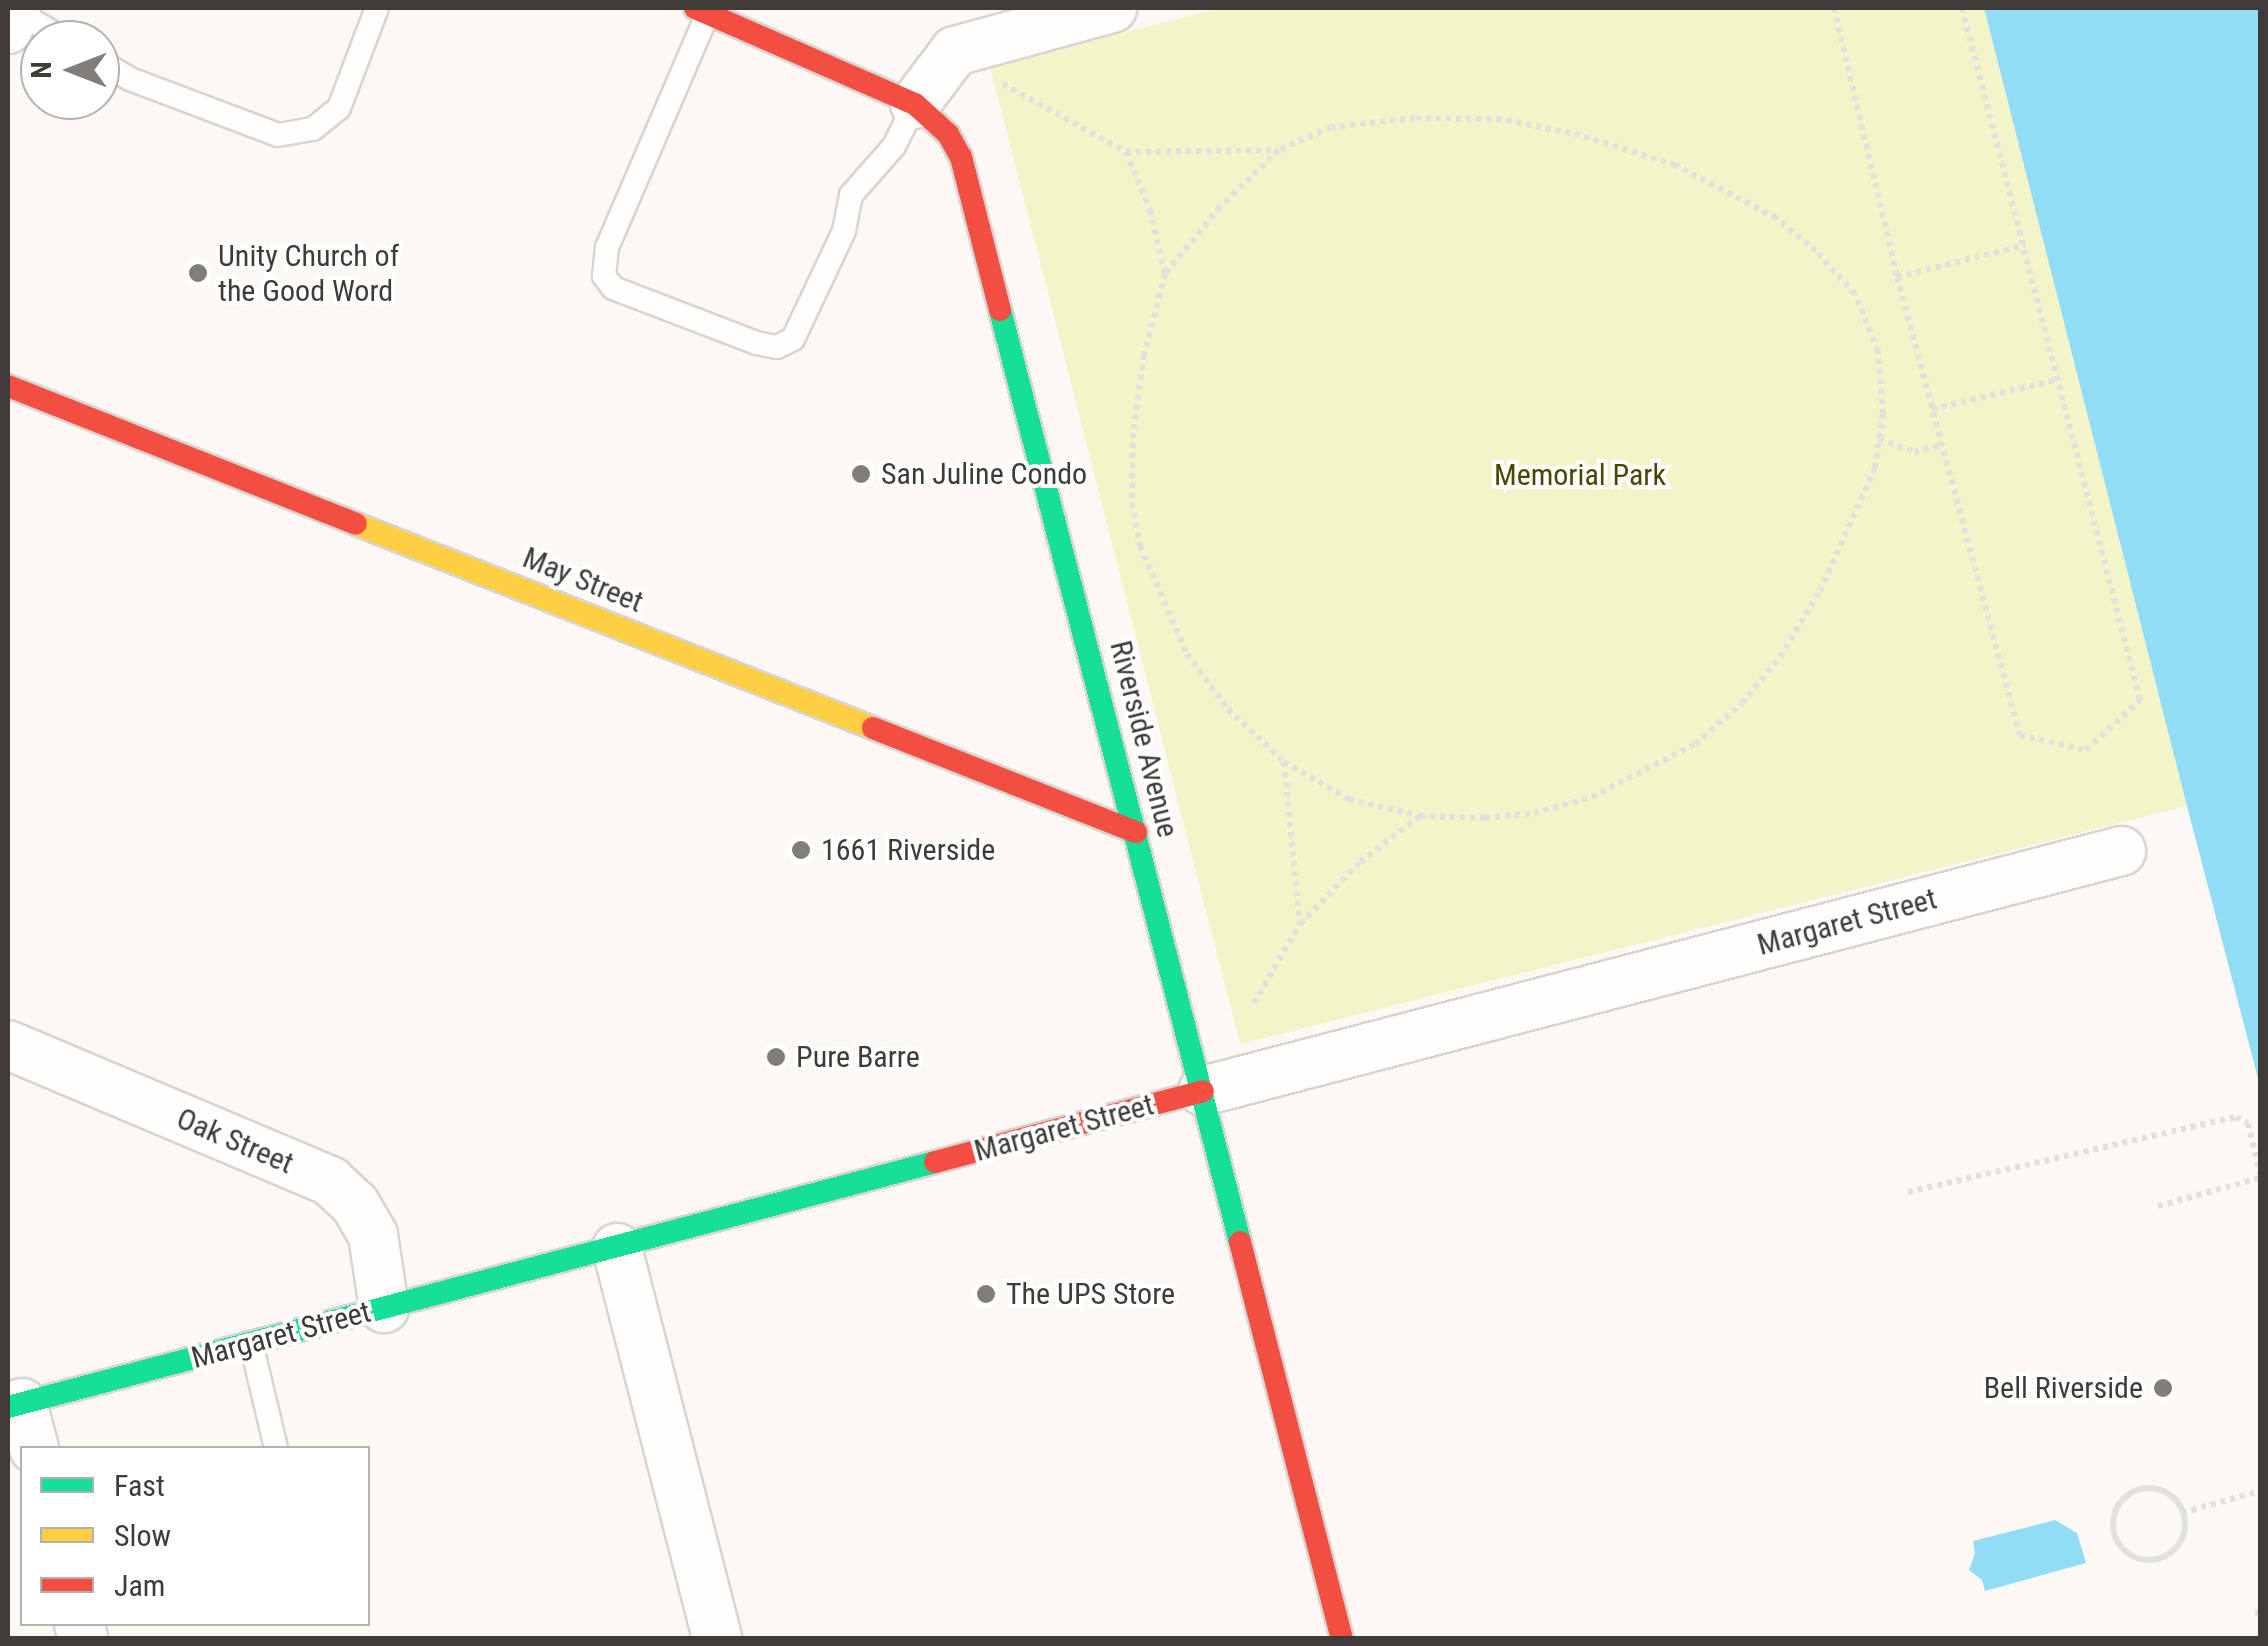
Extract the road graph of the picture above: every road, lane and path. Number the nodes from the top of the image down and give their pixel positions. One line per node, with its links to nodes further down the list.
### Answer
1 (377, 8): 6 (lane)
2 (1112, 8): 8 (street)
3 (1834, 8): 13 (path)
4 (1962, 8): 11 (path)
5 (702, 10): 8 (main road, Riverside Avenue); 8 (lane)
6 (120, 73)
7 (994, 79): 10 (path)
8 (915, 104): 21 (main road, Riverside Avenue)
9 (1279, 150): 10 (path); 12 (path); 17 (path)
10 (1126, 152): 12 (path)
11 (2025, 245): 13 (path); 14 (path)
12 (1165, 274): 19 (path)
13 (1897, 277): 16 (path)
14 (2060, 379): 16 (path); 18 (path)
15 (8, 386): 21 (main road, May Street)
16 (1932, 409): 18 (path)
17 (1879, 439): 18 (path); 20 (path)
18 (1942, 445)
19 (1284, 762): 20 (path); 23 (path)
20 (1420, 816): 23 (path)
21 (1136, 832): 26 (main road, Riverside Avenue)
22 (2121, 850): 26 (street, Margaret Street)
23 (1300, 924): 24 (path)
24 (1254, 1003)
25 (8, 1046): 31 (street, Oak Street)
26 (1203, 1090): 30 (main road, Margaret Street); 39 (main road, Riverside Avenue)
27 (2260, 1176): 28 (path); 29 (path)
28 (1908, 1192)
29 (2158, 1206)
30 (617, 1248): 31 (main road, Margaret Street); 38 (street)
31 (384, 1308): 32 (main road, Margaret Street)
32 (251, 1343): 33 (main road, Margaret Street); 35 (lane)
33 (15, 1405): 34 (street)
34 (33, 1446)
35 (276, 1446)
36 (2260, 1493): 37 (path)
37 (2182, 1513): 37 (path)
38 (717, 1638)
39 (1342, 1638)

